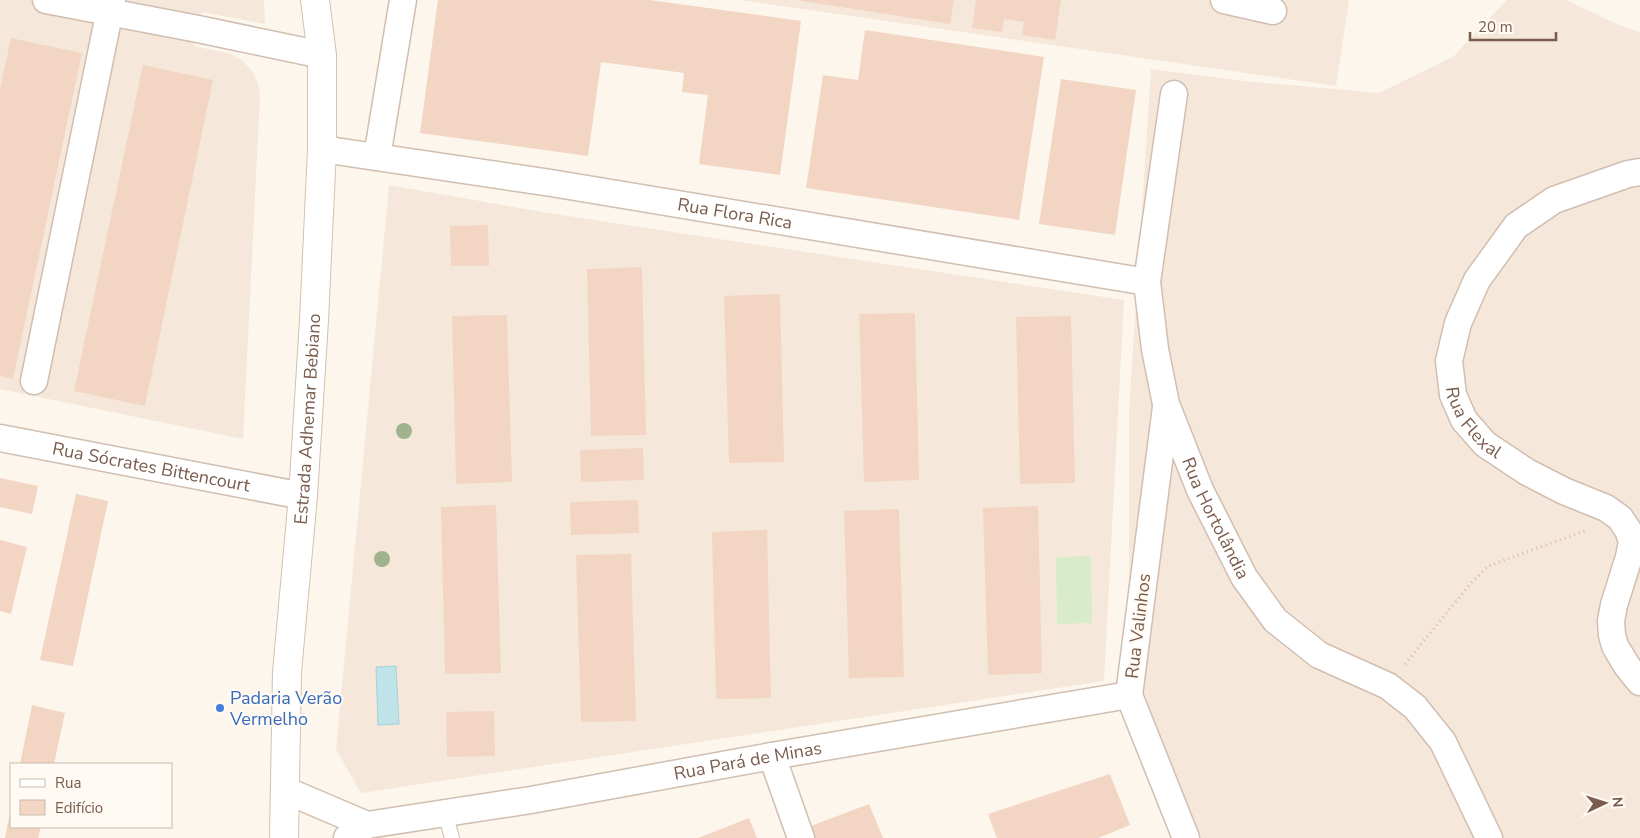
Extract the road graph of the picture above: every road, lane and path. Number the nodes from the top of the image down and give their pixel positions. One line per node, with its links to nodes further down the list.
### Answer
1 (46, 0): 5 (street)
2 (314, 0): 7 (main road, Estrada Adhemar Bebiano)
3 (403, 0): 10 (street)
4 (1224, 0): 6 (street)
5 (111, 6): 7 (street); 13 (street)
6 (1273, 11)
7 (322, 55): 9 (main road, Estrada Adhemar Bebiano)
8 (1174, 94): 12 (street, Rua Hortolândia)
9 (322, 149): 10 (street, Rua Flora Rica); 16 (main road, Estrada Adhemar Bebiano)
10 (377, 157): 12 (street, Rua Flora Rica)
11 (1640, 172): 17 (street, Rua Flexal)
12 (1147, 282): 14 (street, Rua Hortolândia)
13 (34, 381)
14 (1166, 404): 19 (street, Rua Hortolândia); 20 (street, Rua Valinhos)
15 (0, 438): 16 (street, Rua Sócrates Bittencourt)
16 (302, 496): 22 (main road, Estrada Adhemar Bebiano)
17 (1620, 518): 18 (street); 19 (path)
18 (1640, 682)
19 (1388, 686): 29 (street, Rua Hortolândia)
20 (1129, 695): 21 (street, Rua Pará de Minas); 28 (street, Rua Valinhos)
21 (772, 756): 23 (street, Rua Pará de Minas); 27 (street)
22 (285, 790): 24 (street, Rua Pará de Minas); 25 (main road, Estrada Adhemar Bebiano)
23 (445, 813): 24 (street, Rua Pará de Minas); 26 (lane)
24 (357, 831)
25 (284, 838)
26 (452, 838)
27 (801, 838)
28 (1186, 838)
29 (1489, 838)

